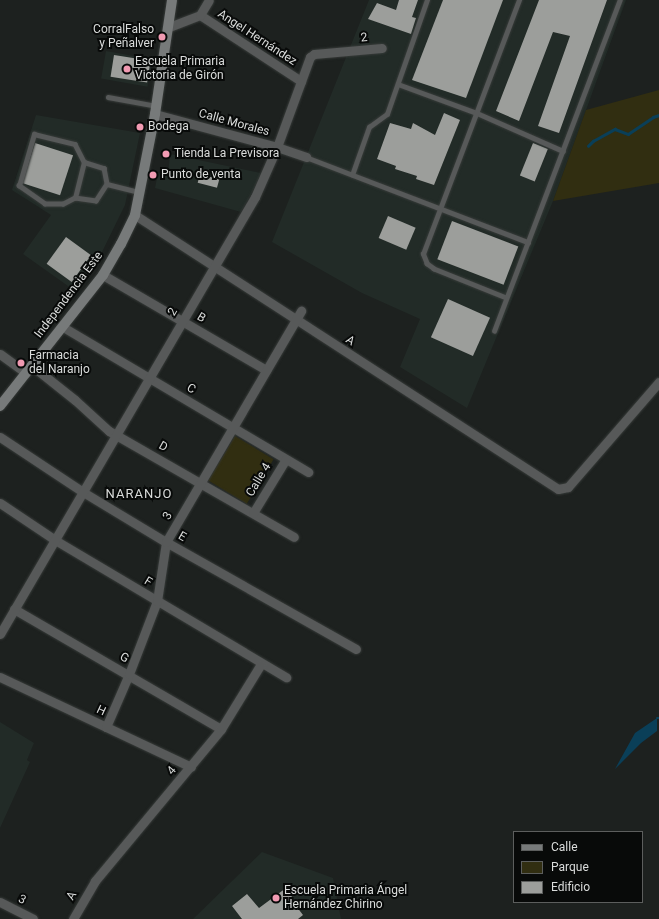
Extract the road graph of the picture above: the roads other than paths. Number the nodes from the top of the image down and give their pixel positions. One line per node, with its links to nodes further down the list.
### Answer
1 (172, 0): 7 (main road, Independencia Este)
2 (210, 0): 6 (street)
3 (427, 0): 10 (lane)
4 (519, 0): 13 (lane)
5 (620, 0): 15 (lane)
6 (200, 15): 7 (street); 9 (street, Angel Hernández)
7 (169, 26): 12 (main road, Independencia Este)
8 (382, 48): 9 (street, 2)
9 (301, 81): 14 (street, 2)
10 (398, 84): 13 (lane); 18 (lane)
11 (108, 97): 12 (lane)
12 (156, 110): 14 (street, Calle Morales); 20 (main road, Independencia Este)
13 (477, 113): 15 (lane); 22 (lane)
14 (277, 147): 16 (street, Calle Morales); 25 (street, 2)
15 (563, 151): 24 (lane)
16 (306, 157): 18 (lane)
17 (84, 162): 19 (lane); 21 (lane); 21 (lane)
18 (352, 175): 22 (lane)
19 (107, 184): 20 (lane); 21 (lane)
20 (139, 192): 23 (main road, Independencia Este)
21 (75, 198)
22 (440, 209): 24 (lane); 27 (lane)
23 (134, 215): 25 (street, A); 26 (main road, Independencia Este)
24 (528, 242): 27 (lane)
25 (214, 267): 29 (street, 2); 30 (street, A)
26 (103, 275): 29 (street, B); 31 (main road, Independencia Este)
27 (506, 298): 32 (lane)
28 (301, 311): 30 (street, 3)
29 (182, 320): 35 (street, B); 36 (street, 2)
30 (296, 320): 35 (street, 3); 37 (street, A)
31 (63, 327): 34 (main road, Independencia Este); 36 (street, C)
32 (494, 331)
33 (0, 354): 34 (street, D)
34 (28, 369): 38 (main road, Independencia Este); 40 (street, D)
35 (266, 370): 39 (street, 3)
36 (149, 378): 39 (street, C); 40 (street, 2)
37 (659, 382)
38 (0, 406)
39 (233, 428): 42 (street, C); 44 (street, 3)
40 (116, 435): 44 (street, D); 45 (street, 2)
41 (0, 437): 45 (street, E)
42 (286, 459): 43 (street, C); 47 (street, Calle 4)
43 (308, 472)
44 (201, 482): 47 (street, D); 50 (street, 3)
45 (83, 492): 49 (street, 2); 50 (street, E)
46 (0, 503): 49 (street, F)
47 (253, 513): 48 (street, D)
48 (294, 536)
49 (54, 540): 51 (street, F); 52 (street, 2)
50 (166, 542): 51 (street, 3); 55 (street, E)
51 (158, 601): 56 (street, F); 57 (street, 3)
52 (14, 609): 53 (street, 2); 57 (street, G)
53 (4, 617): 54 (street, 2)
54 (0, 634)
55 (356, 649)
56 (261, 664): 59 (street, F); 61 (street, 4)
57 (129, 674): 60 (street, 3); 61 (street, G)
58 (0, 677): 60 (street, H)
59 (286, 677)
60 (106, 727): 62 (street, H)
61 (221, 729): 62 (street, 4)
62 (191, 767): 63 (street, 4)
63 (92, 885): 66 (street, A)
64 (0, 902): 65 (street, 3)
65 (33, 919)
66 (73, 919)

